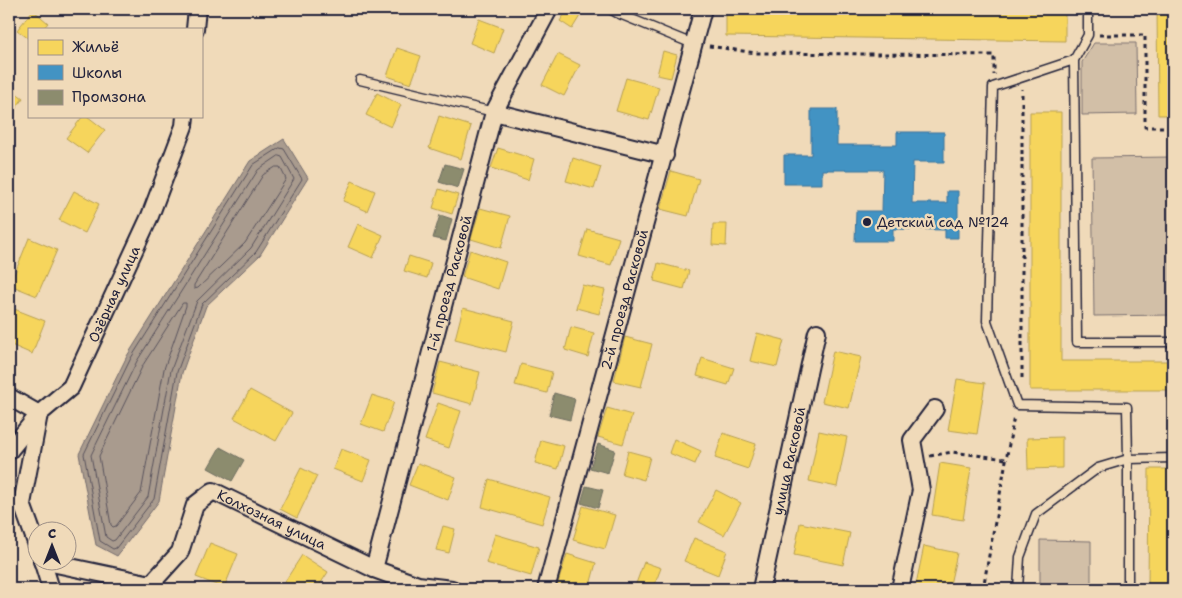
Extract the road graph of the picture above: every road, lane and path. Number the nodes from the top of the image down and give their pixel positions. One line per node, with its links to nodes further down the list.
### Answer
1 (197, 9): 6 (street)
2 (549, 9): 13 (street, 1-й проезд Расковой)
3 (610, 9): 8 (lane)
4 (703, 9): 8 (street, 2-й проезд Расковой)
5 (1088, 9): 7 (lane)
6 (195, 28)
7 (1088, 35): 9 (lane); 15 (path)
8 (694, 44): 12 (path); 16 (street, 2-й проезд Расковой)
9 (1074, 60): 10 (lane); 18 (lane)
10 (1022, 76): 12 (lane); 20 (path)
11 (360, 80): 13 (lane)
12 (993, 87): 20 (lane)
13 (494, 112): 16 (street); 31 (street, 1-й проезд Расковой)
14 (185, 118): 22 (street, Озёрная улица)
15 (1173, 127)
16 (665, 155): 35 (street, 2-й проезд Расковой)
17 (817, 332): 36 (street, улица Расковой)
18 (1173, 342)
19 (9, 396): 22 (street)
20 (1017, 405): 24 (lane); 27 (path)
21 (935, 410): 26 (street)
22 (39, 414): 23 (street, Озёрная улица); 28 (street)
23 (9, 451)
24 (1128, 458): 25 (lane); 39 (lane); 40 (lane)
25 (1173, 458)
26 (915, 459): 27 (path); 37 (street)
27 (1006, 459): 38 (path)
28 (15, 502): 29 (street)
29 (28, 531)
30 (78, 566): 31 (street, Колхозная улица)
31 (374, 569): 34 (street)
32 (44, 570): 33 (street)
33 (51, 589)
34 (452, 589)
35 (546, 589)
36 (761, 589)
37 (900, 589)
38 (983, 589)
39 (1018, 589)
40 (1128, 589)

